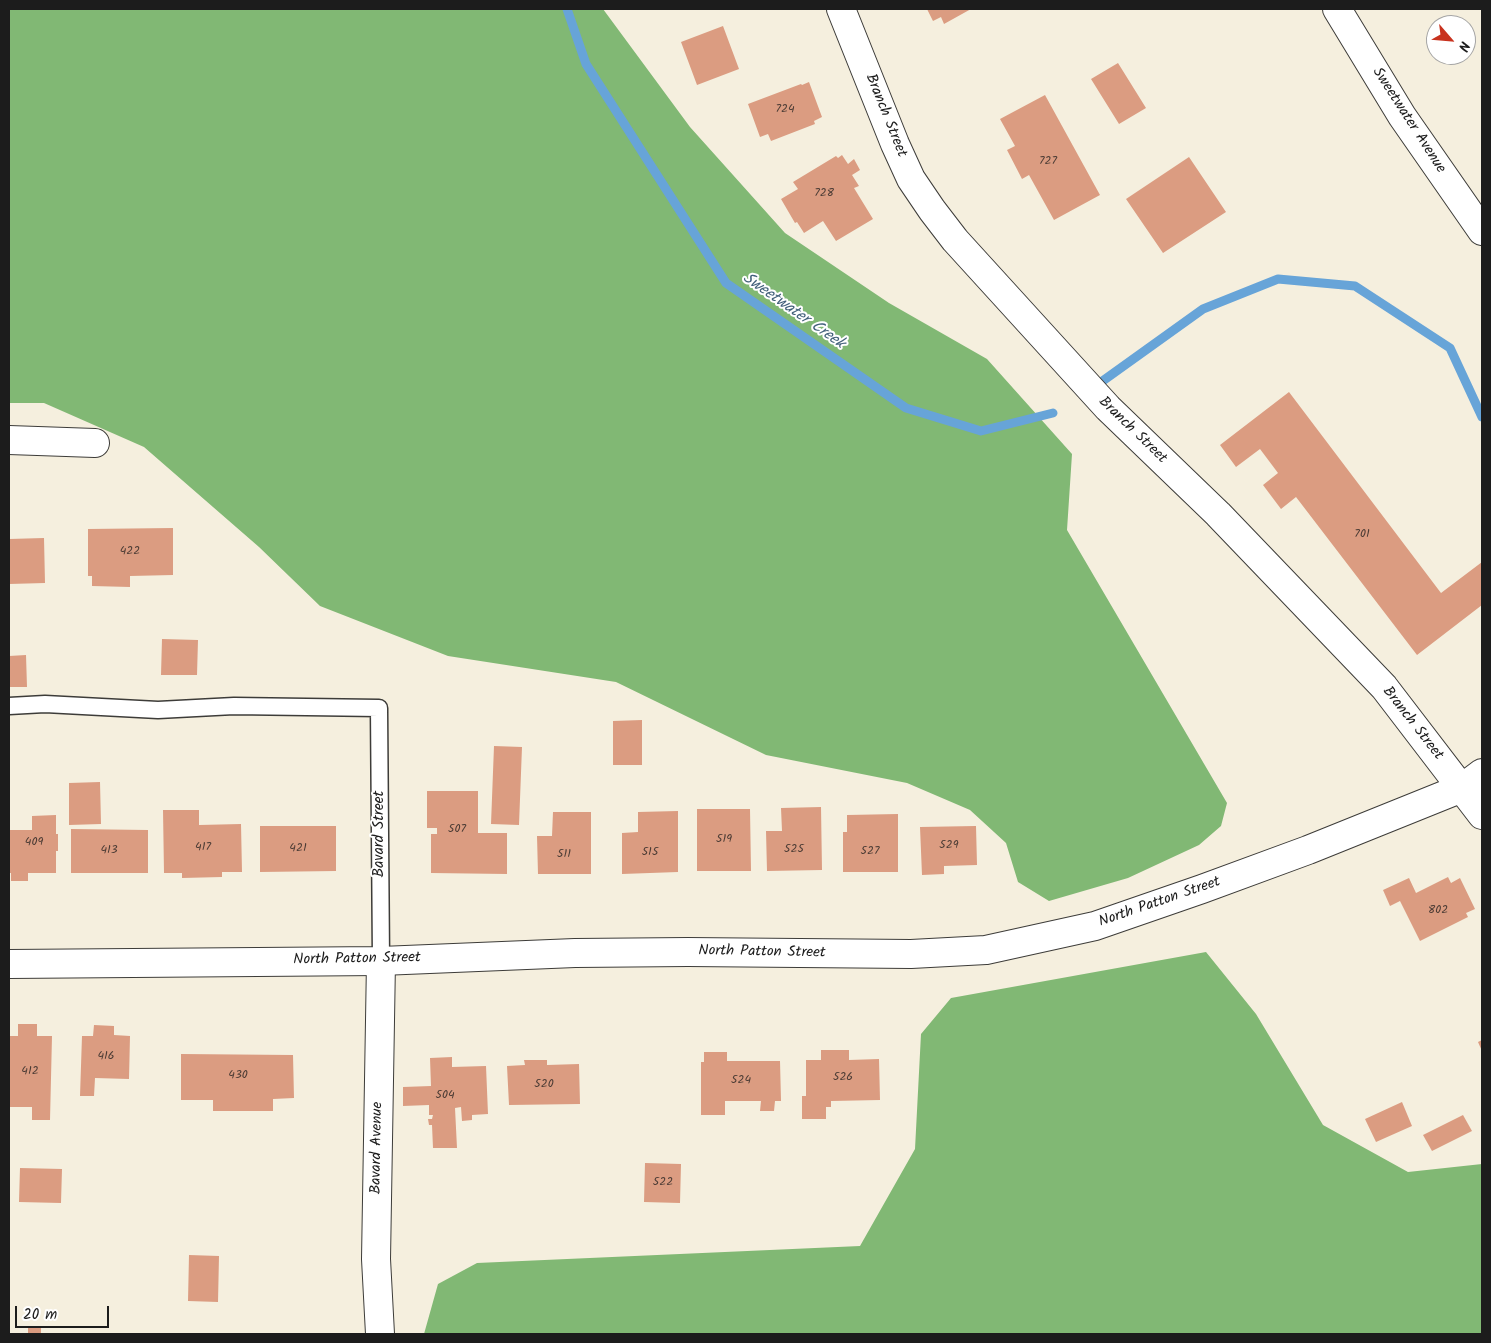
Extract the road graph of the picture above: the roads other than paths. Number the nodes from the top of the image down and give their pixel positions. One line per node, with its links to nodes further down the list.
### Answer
1 (841, 9): 7 (street, Branch Street)
2 (1337, 9): 3 (street, Sweetwater Avenue)
3 (1481, 227)
4 (9, 440): 5 (street)
5 (95, 443)
6 (9, 706): 9 (lane, Bavard Street)
7 (1472, 780): 8 (street, Branch Street); 9 (street, North Patton Street)
8 (1482, 815)
9 (381, 961): 10 (street, North Patton Street); 11 (street, Bavard Avenue)
10 (9, 964)
11 (380, 1334)

